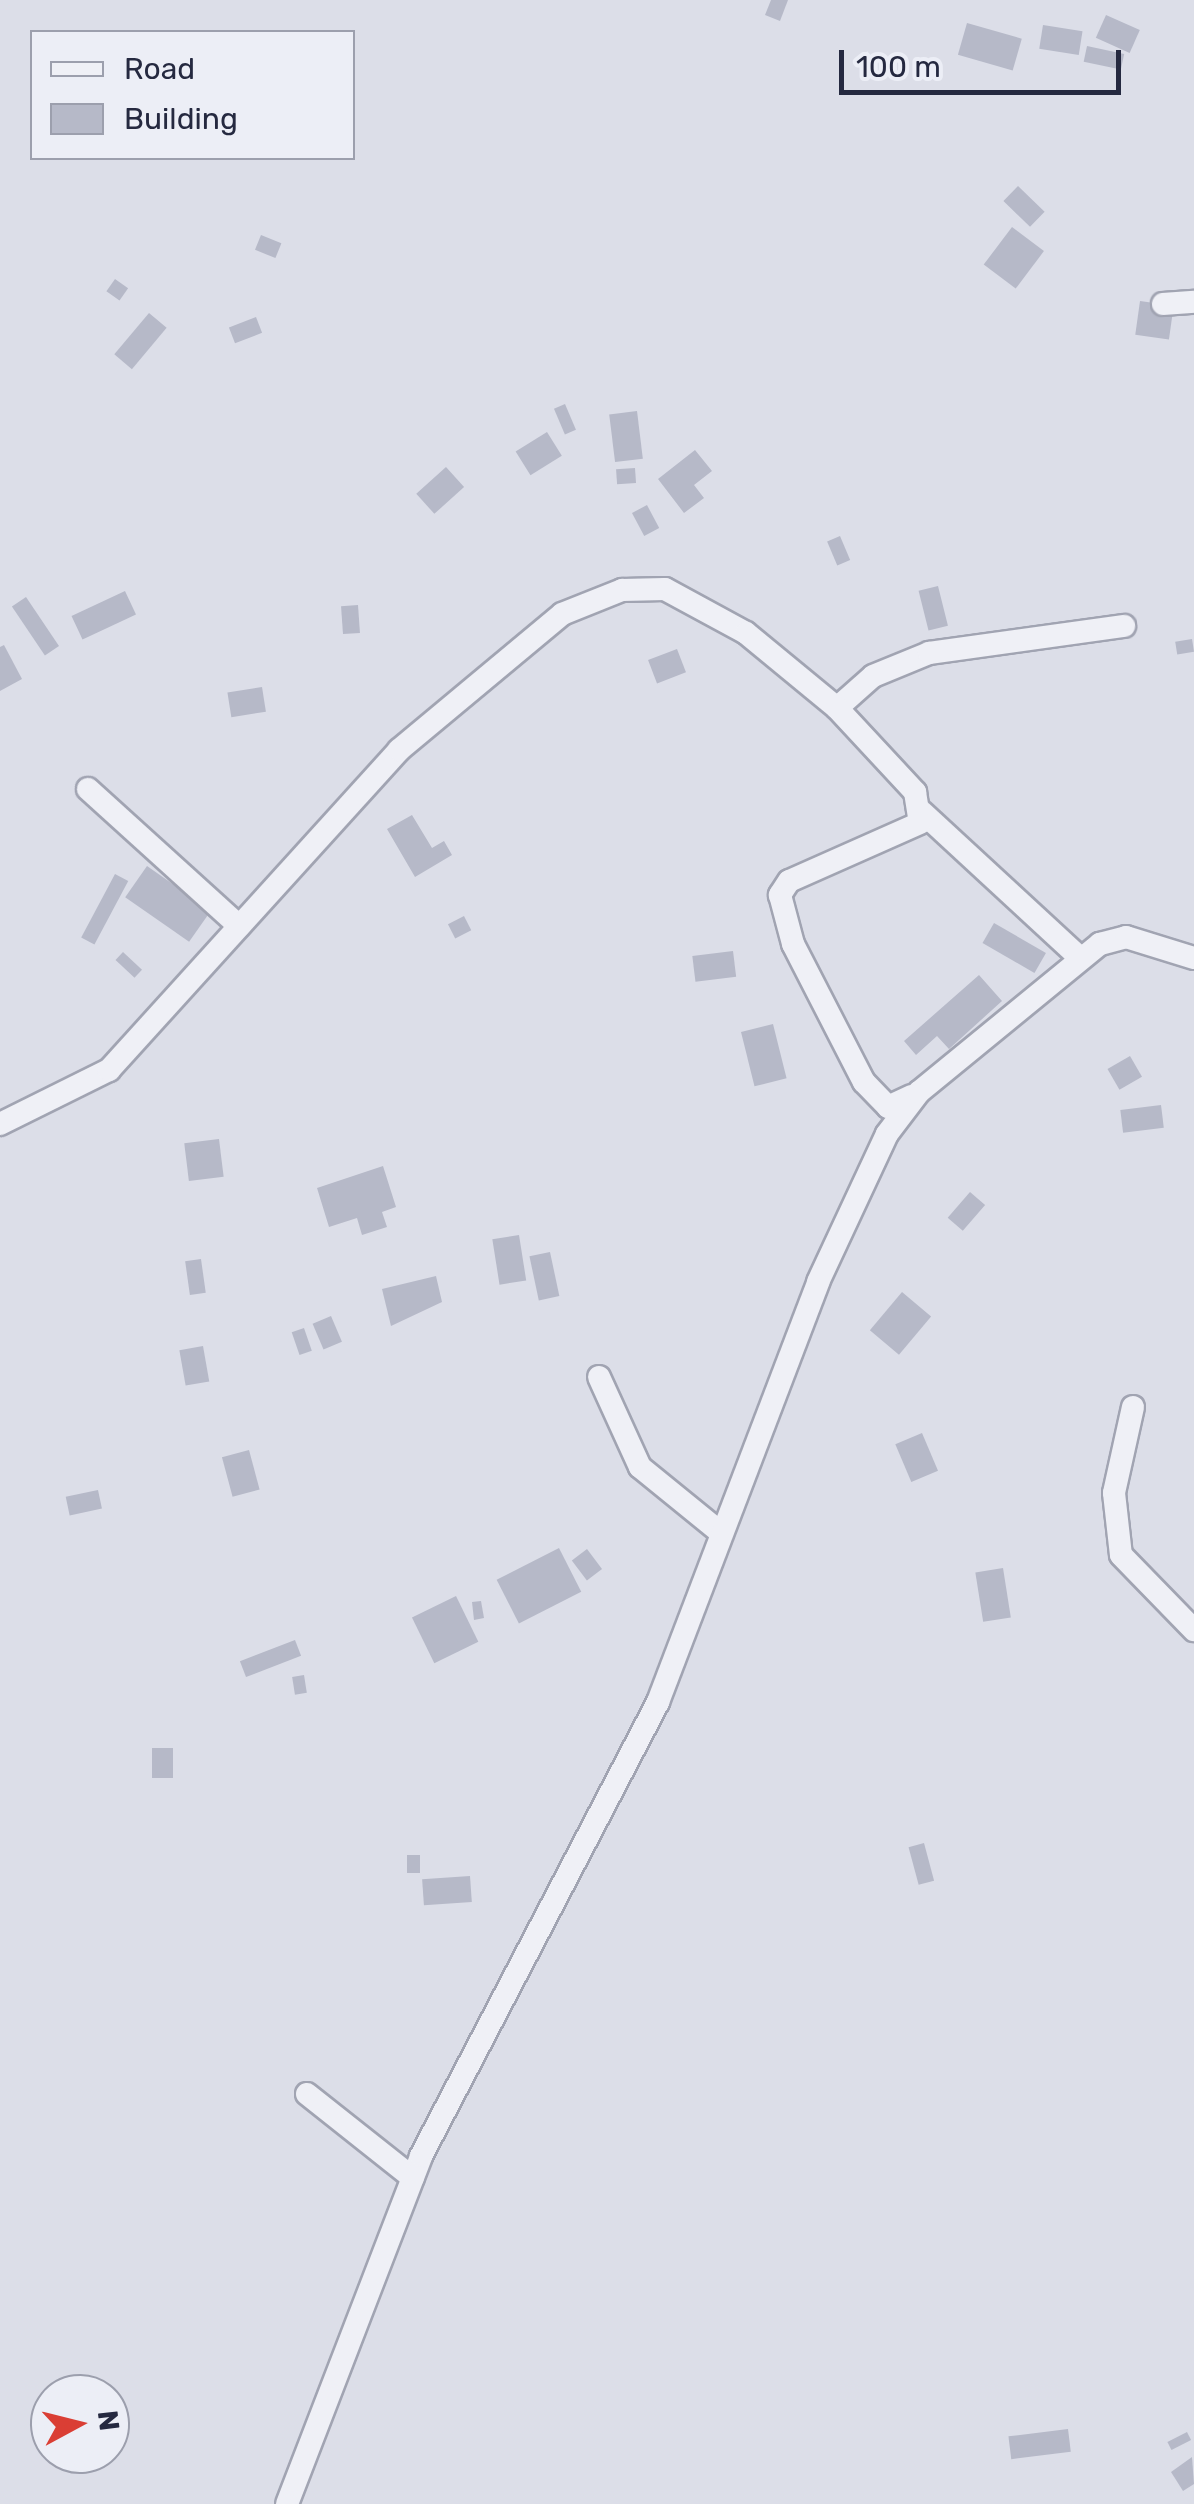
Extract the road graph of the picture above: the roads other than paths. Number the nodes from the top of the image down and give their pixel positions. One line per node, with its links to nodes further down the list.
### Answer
1 (1194, 302): 2 (street)
2 (1163, 304)
3 (1124, 626): 4 (street)
4 (837, 708): 6 (street); 7 (street)
5 (88, 788): 7 (street)
6 (922, 812): 8 (street); 10 (street)
7 (239, 926): 11 (street)
8 (1079, 957): 9 (street); 10 (street)
9 (1194, 958)
10 (919, 1092): 14 (street)
11 (0, 1124)
12 (599, 1378): 14 (street)
13 (1133, 1407): 15 (street)
14 (720, 1532): 17 (street)
15 (1194, 1630)
16 (308, 2094): 17 (street)
17 (413, 2178): 18 (street)
18 (287, 2504)

